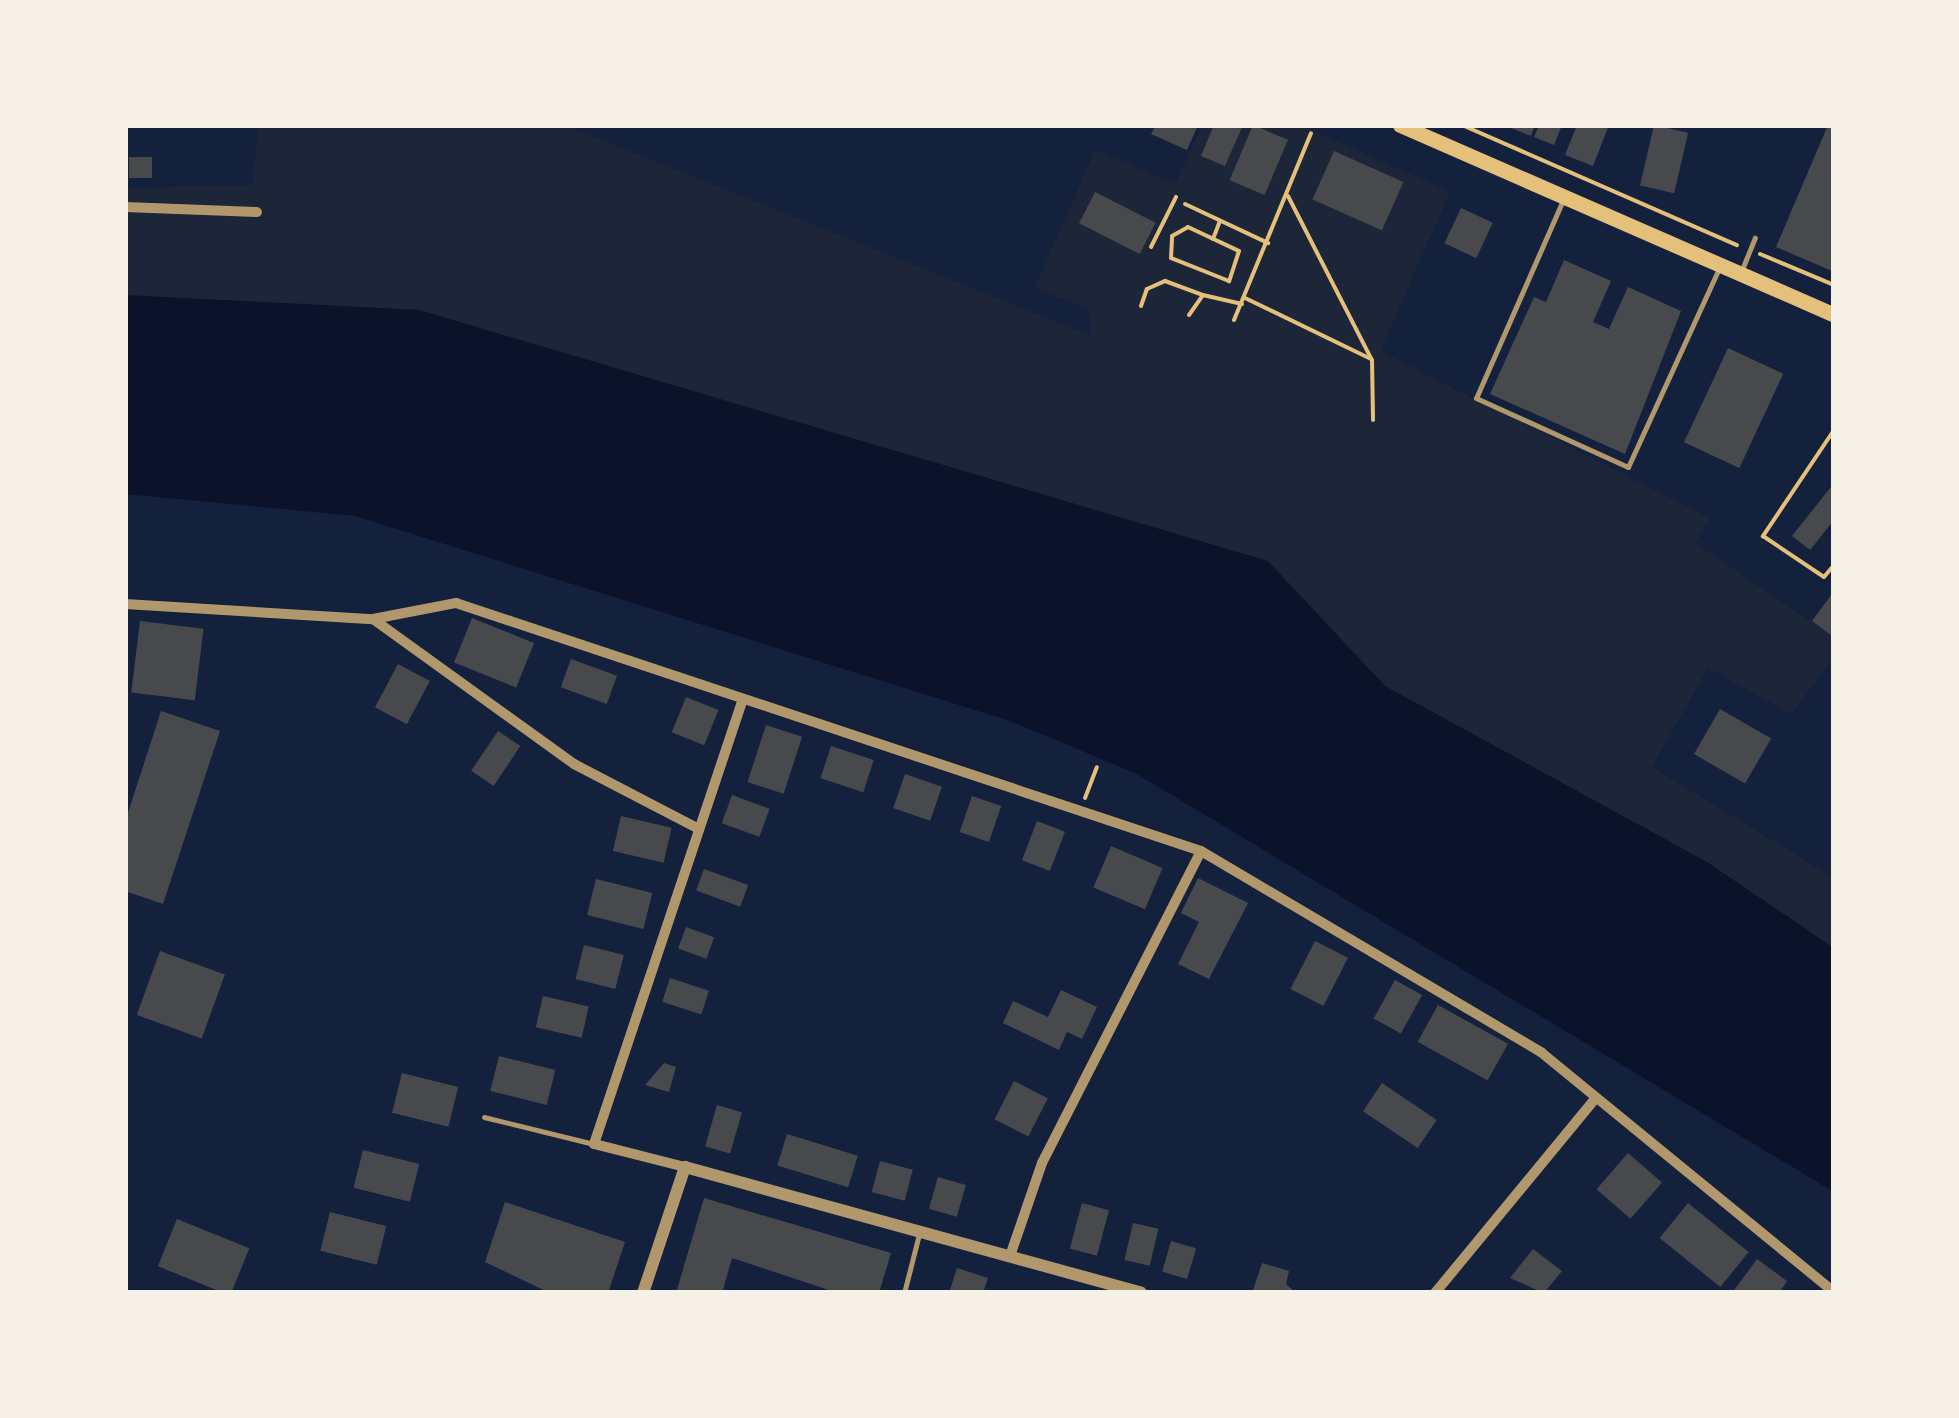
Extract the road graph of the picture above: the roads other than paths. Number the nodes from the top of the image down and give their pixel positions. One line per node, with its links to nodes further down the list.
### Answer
1 (1400, 125): 2 (main road)
2 (1564, 198): 6 (main road); 6 (lane)
3 (125, 206): 4 (street)
4 (258, 212)
5 (1755, 238): 7 (lane)
6 (1720, 266): 7 (main road)
7 (1740, 275): 8 (main road)
8 (1834, 315)
9 (125, 604): 10 (street)
10 (374, 620): 11 (street); 12 (street)
11 (742, 702): 12 (street); 13 (street)
12 (697, 828): 16 (street)
13 (1201, 851): 14 (street); 19 (street)
14 (1596, 1098): 20 (street); 24 (street)
15 (484, 1117): 16 (lane)
16 (594, 1144): 17 (street)
17 (685, 1166): 18 (street); 21 (street)
18 (920, 1232): 19 (street); 22 (lane)
19 (1010, 1256): 23 (street)
20 (1834, 1292)
21 (643, 1293)
22 (904, 1293)
23 (1141, 1293)
24 (1435, 1293)

